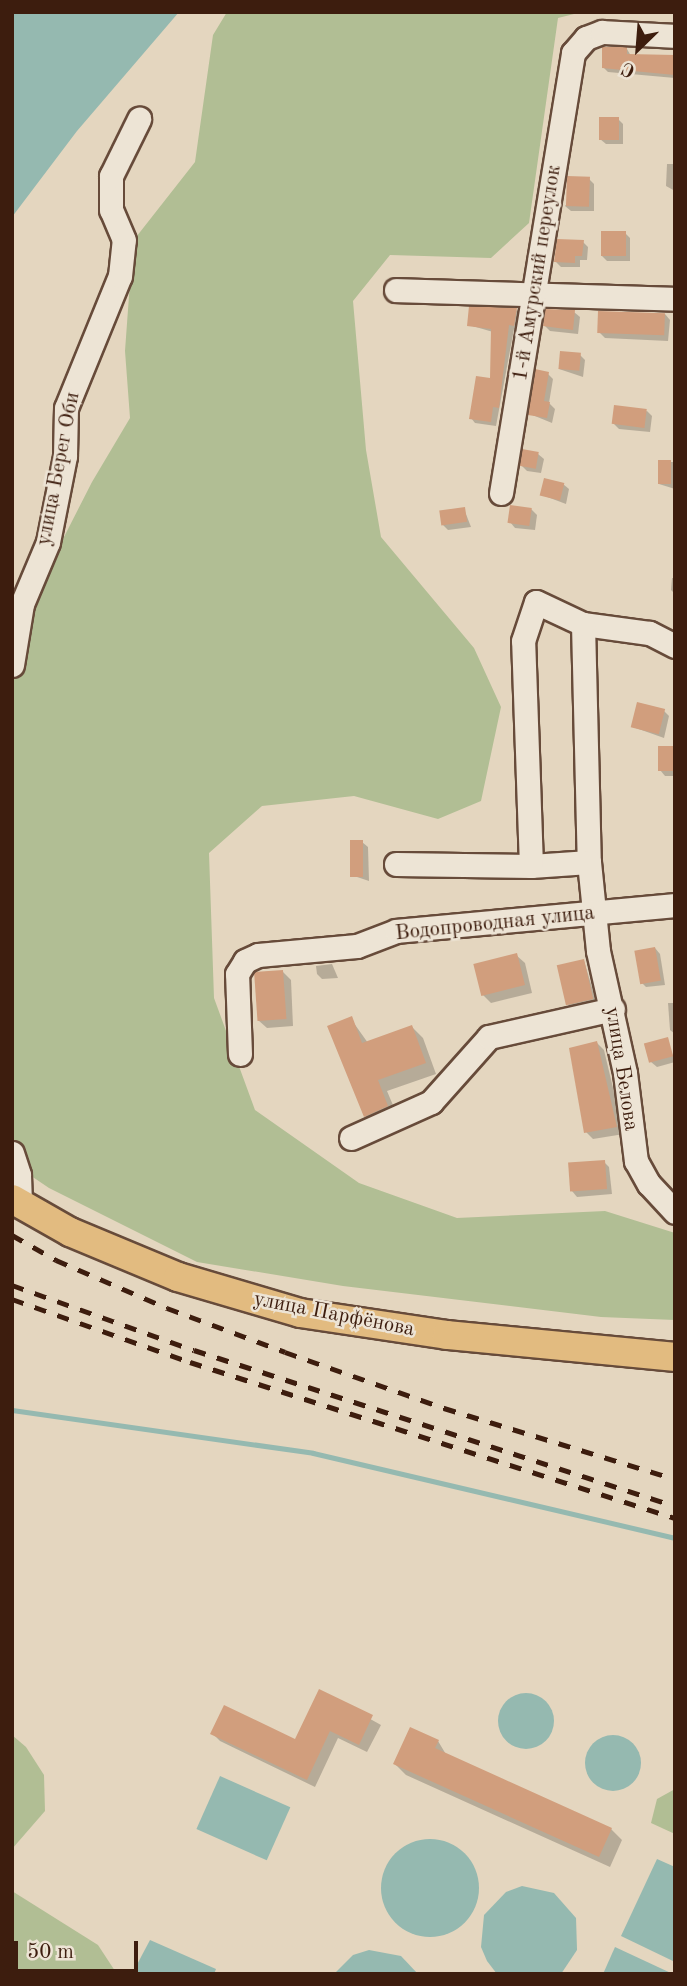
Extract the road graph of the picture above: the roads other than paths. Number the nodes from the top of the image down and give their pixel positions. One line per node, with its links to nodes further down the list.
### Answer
1 (675, 37): 4 (street, 1-й Амурский переулок)
2 (139, 119): 9 (street, улица Берег Оби)
3 (396, 290): 4 (street)
4 (535, 292): 5 (street); 6 (street, 1-й Амурский переулок)
5 (675, 299)
6 (501, 493)
7 (583, 624): 8 (street); 10 (street, улица Белова); 12 (street)
8 (675, 646)
9 (12, 665)
10 (589, 862): 12 (street); 14 (street, улица Белова)
11 (396, 864): 12 (street)
12 (531, 866)
13 (675, 905): 14 (street, Водопроводная улица)
14 (594, 914): 15 (street, улица Белова); 16 (street, Водопроводная улица)
15 (613, 1009): 17 (street); 20 (street, улица Белова)
16 (240, 1054)
17 (351, 1138)
18 (12, 1153): 19 (street)
19 (16, 1201): 21 (main road, улица Парфёнова)
20 (675, 1212)
21 (675, 1357)

